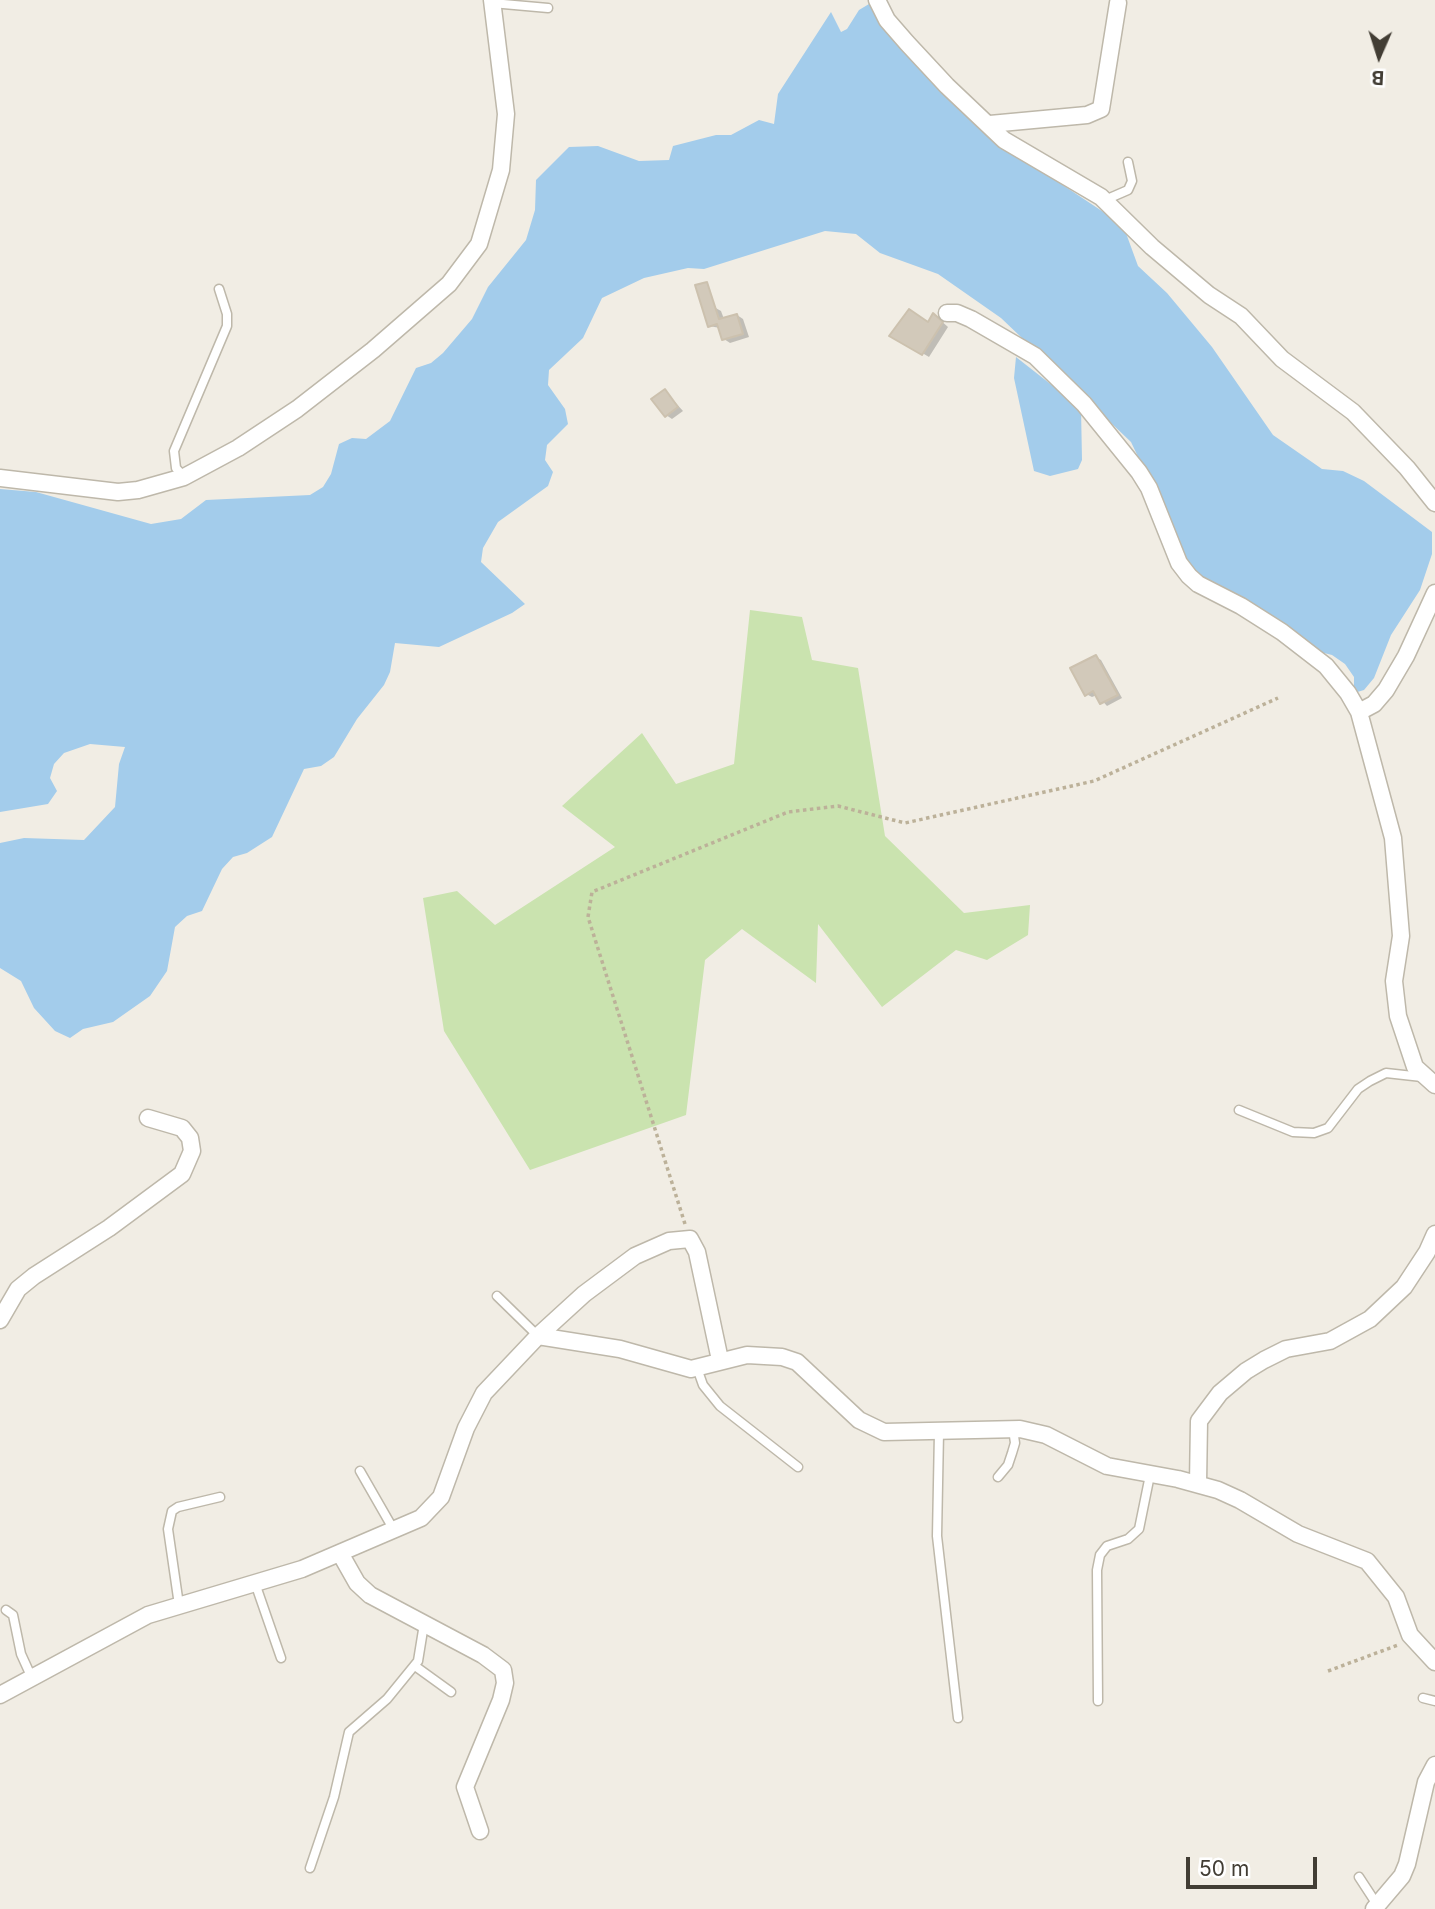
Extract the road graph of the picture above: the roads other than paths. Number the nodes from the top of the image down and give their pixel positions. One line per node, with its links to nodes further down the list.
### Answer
1 (877, 0): 5 (street)
2 (492, 2): 4 (lane); 10 (street)
3 (1118, 3): 5 (street)
4 (548, 8)
5 (990, 124): 7 (street)
6 (1128, 162): 7 (lane)
7 (1105, 200): 12 (street)
8 (219, 289): 10 (lane)
9 (947, 313): 14 (street)
10 (184, 477): 11 (street)
11 (0, 478)
12 (1435, 503)
13 (1435, 593): 14 (street)
14 (1359, 712): 15 (street)
15 (1430, 1081): 16 (lane)
16 (1239, 1110)
17 (148, 1118): 20 (street)
18 (1435, 1234): 30 (street)
19 (497, 1296): 21 (lane)
20 (0, 1320)
21 (538, 1336): 22 (street); 23 (street); 32 (street)
22 (720, 1360): 23 (street); 25 (street)
23 (697, 1368): 26 (lane)
24 (1013, 1429): 25 (street); 28 (street); 29 (lane)
25 (939, 1432): 47 (lane)
26 (798, 1467)
27 (360, 1471): 32 (lane)
28 (1150, 1475): 30 (street); 46 (lane)
29 (998, 1477)
30 (1198, 1484): 39 (street)
31 (220, 1497): 35 (lane)
32 (395, 1532): 33 (street)
33 (340, 1553): 34 (street); 37 (street)
34 (255, 1583): 35 (street); 38 (lane)
35 (179, 1605): 41 (street)
36 (6, 1610): 41 (lane)
37 (425, 1624): 40 (lane); 49 (street)
38 (281, 1658)
39 (1435, 1662)
40 (415, 1666): 42 (lane); 50 (lane)
41 (31, 1676): 43 (street)
42 (450, 1692)
43 (0, 1695)
44 (1423, 1698): 45 (lane)
45 (1435, 1701)
46 (1098, 1702)
47 (958, 1718)
48 (1435, 1765): 52 (street)
49 (480, 1831)
50 (310, 1868)
51 (1359, 1877): 52 (lane)
52 (1375, 1906)

